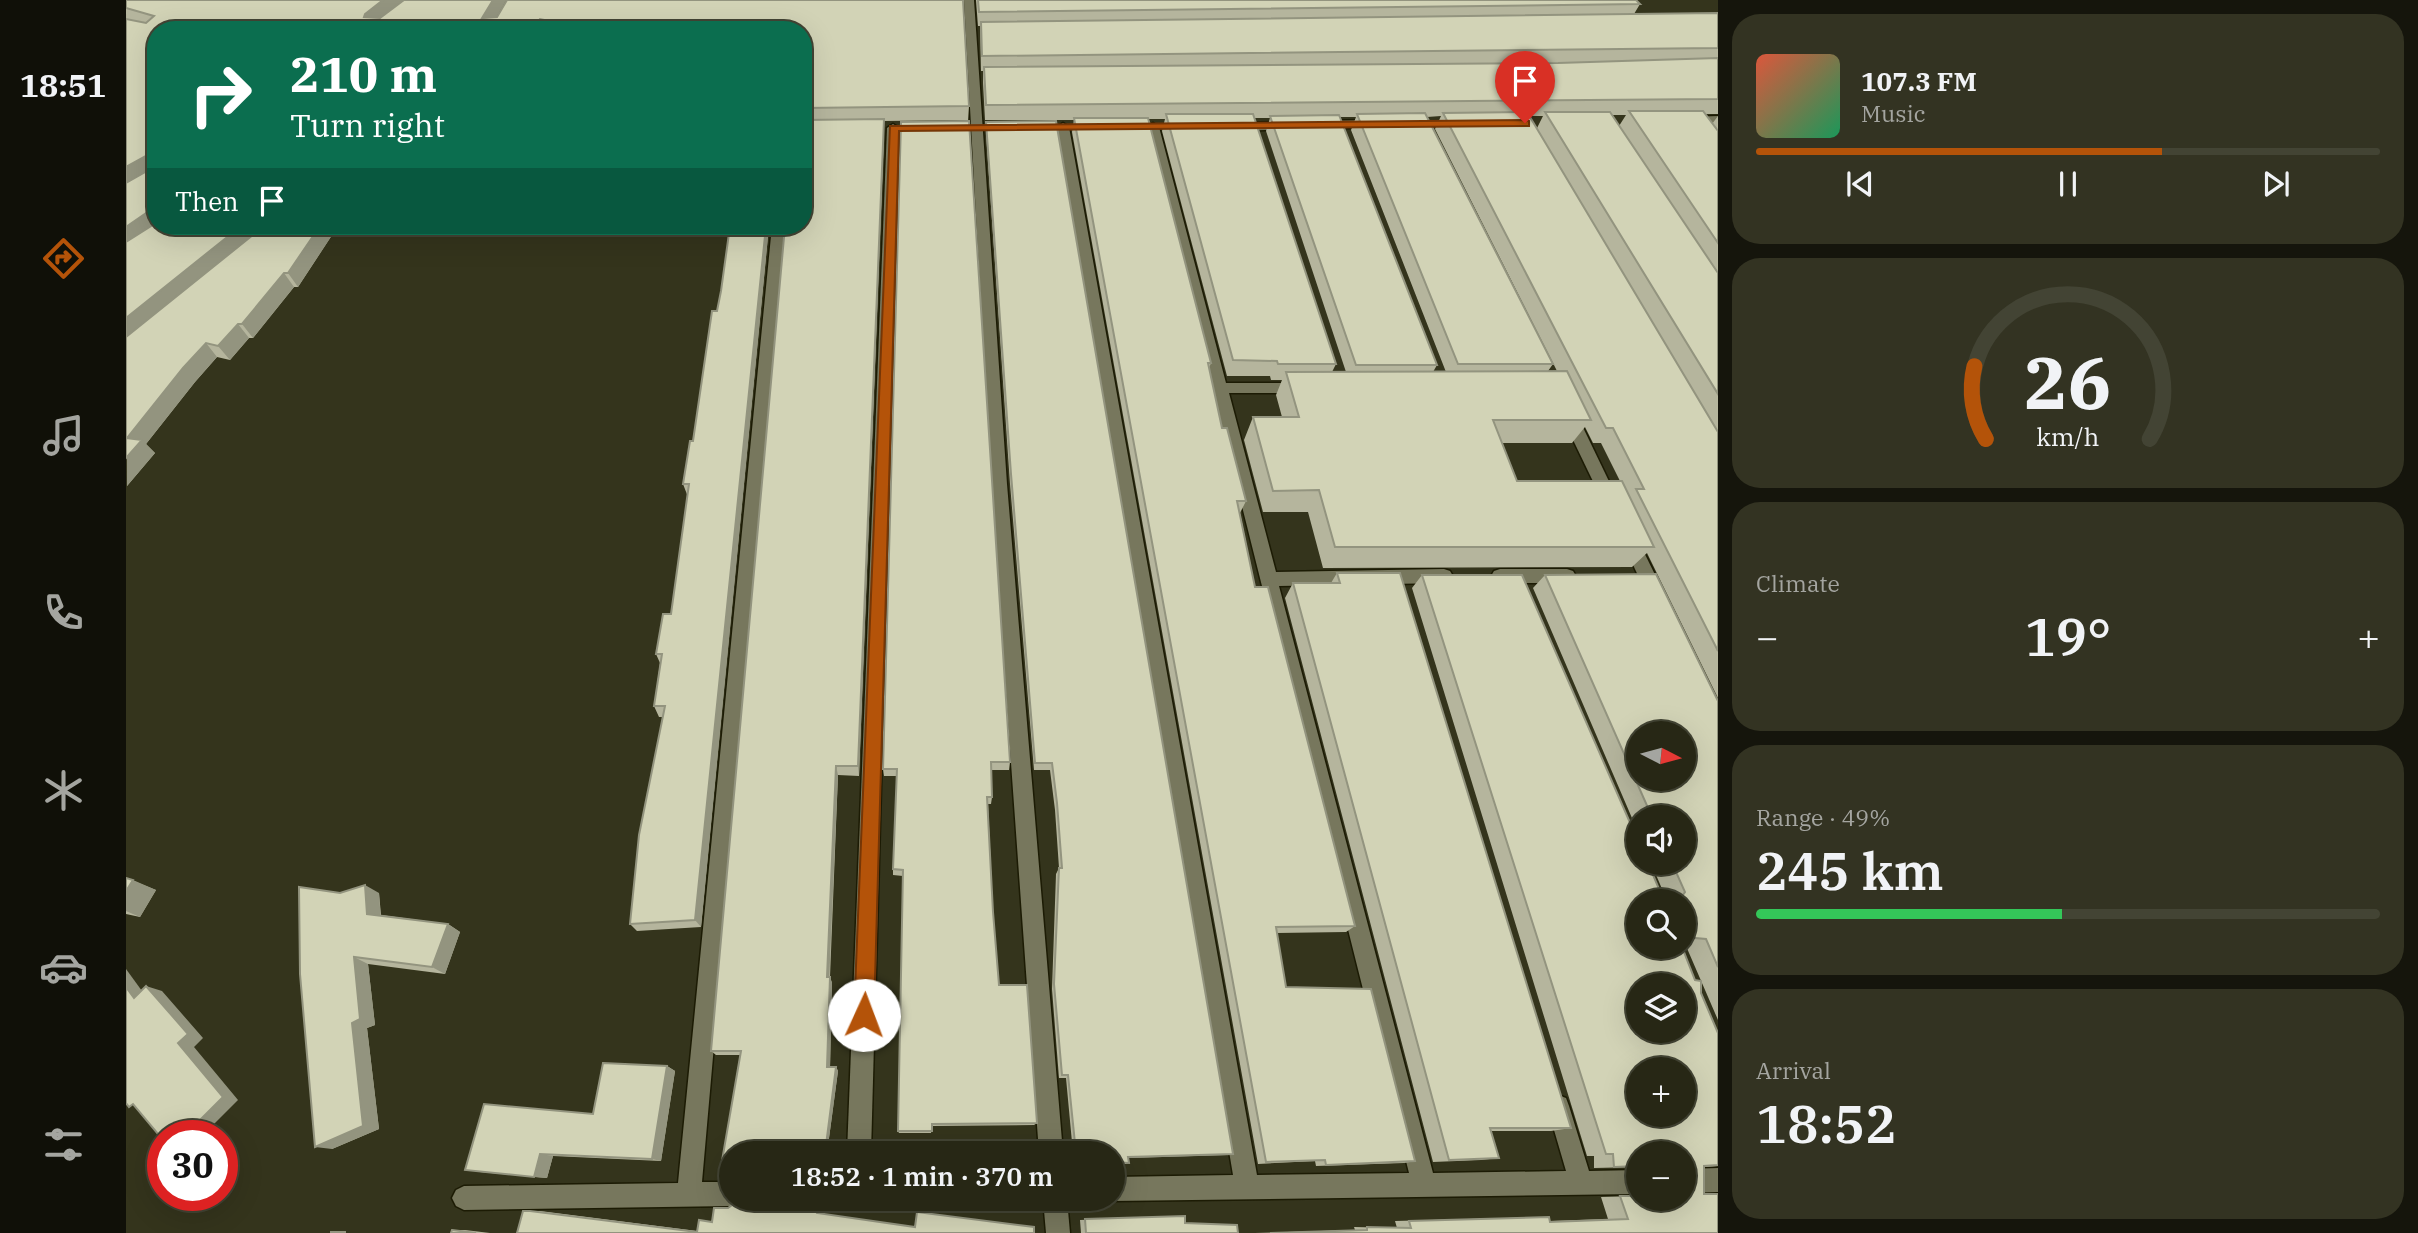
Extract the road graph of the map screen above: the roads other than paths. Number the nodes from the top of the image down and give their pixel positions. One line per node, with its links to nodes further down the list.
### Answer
1 (970, 0): 24 (street)
2 (1718, 120): 3 (street)
3 (1670, 121)
4 (1382, 124): 7 (street)
5 (1063, 127): 30 (street)
6 (1153, 127): 10 (street)
7 (1217, 127)
8 (894, 128): 23 (street)
9 (778, 235): 33 (street)
10 (1220, 388): 11 (street); 18 (street)
11 (1314, 388)
12 (1562, 398): 17 (street)
13 (1397, 576): 14 (street); 18 (street); 20 (street)
14 (1517, 576): 15 (street); 19 (street)
15 (1582, 577)
16 (1621, 577): 17 (street)
17 (1647, 577): 21 (street)
18 (1269, 579): 29 (street)
19 (1528, 601)
20 (1405, 603)
21 (1665, 613)
22 (1553, 1090): 28 (street)
23 (859, 1141)
24 (1050, 1141)
25 (1718, 1180): 26 (street)
26 (1696, 1181)
27 (1626, 1182): 28 (street)
28 (1581, 1183): 29 (street)
29 (1424, 1184): 30 (street)
30 (1247, 1187): 31 (street)
31 (1125, 1189)
32 (719, 1194): 33 (street)
33 (689, 1195): 34 (street)
34 (464, 1198)
35 (1056, 1211): 36 (street)
36 (1058, 1233)

